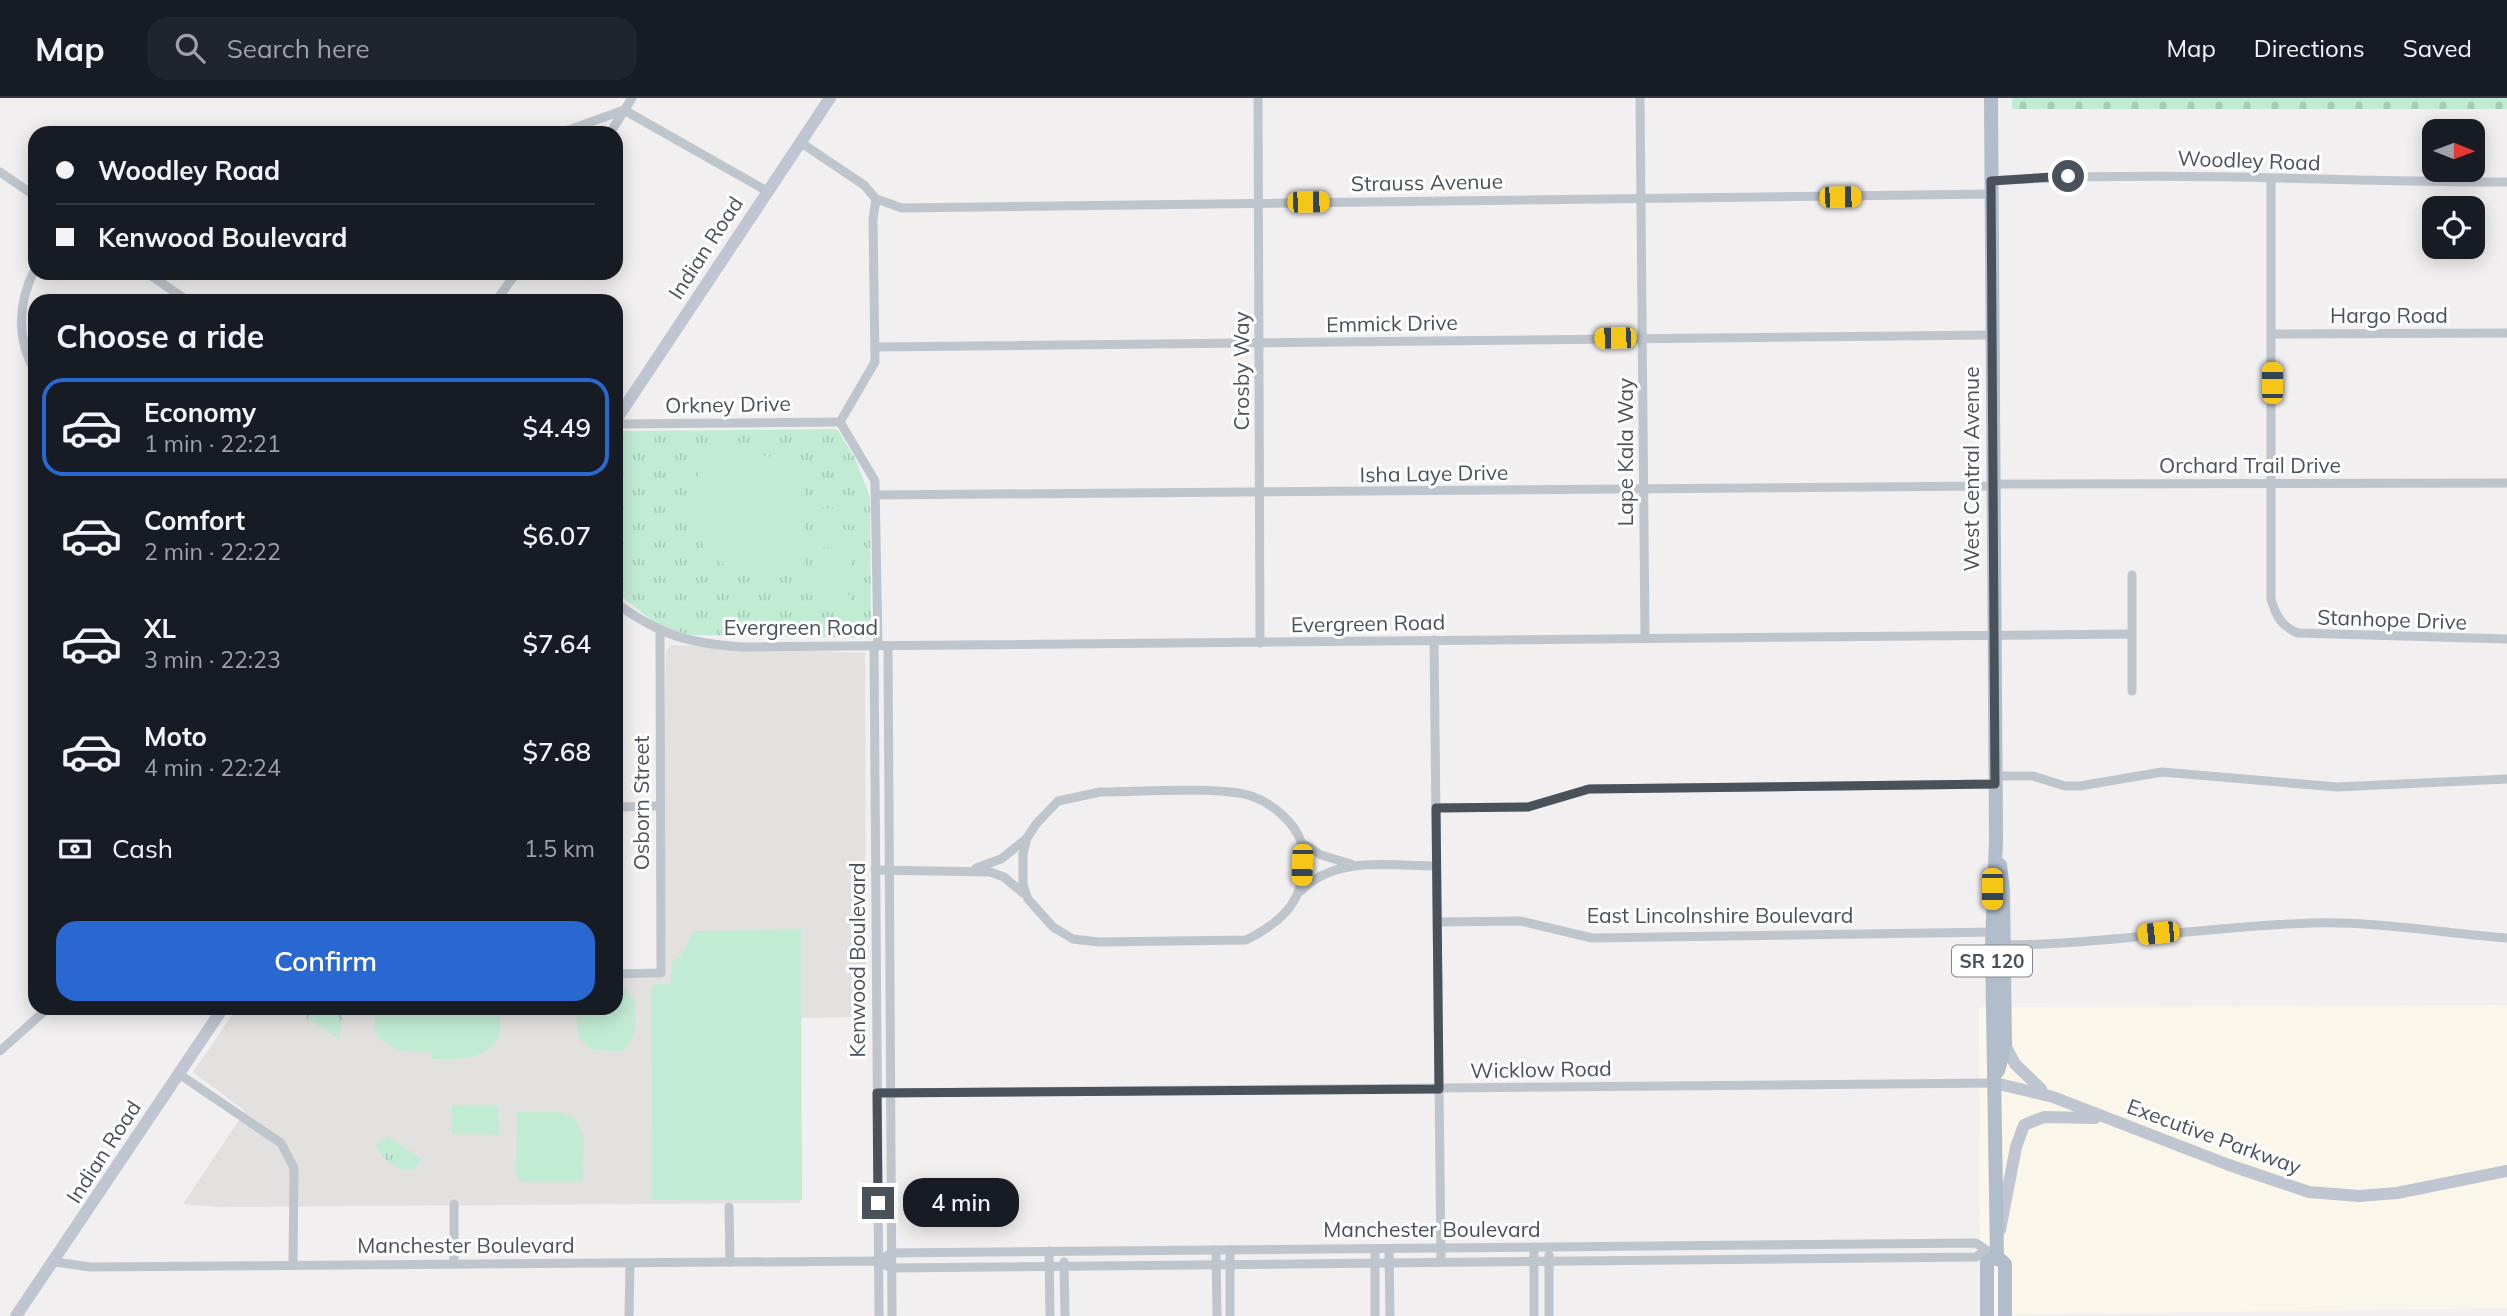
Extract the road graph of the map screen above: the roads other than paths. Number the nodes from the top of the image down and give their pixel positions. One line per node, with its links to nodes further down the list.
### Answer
1 (632, 98): 6 (street)
2 (830, 98): 9 (street, Indian Road)
3 (1258, 98): 18 (street, Crosby Way)
4 (1640, 98): 17 (street, Lape Kala Way)
5 (1990, 98): 13 (main road, West Central Avenue / SR 120)
6 (624, 110): 7 (street); 8 (street); 15 (street)
7 (580, 126)
8 (614, 126)
9 (800, 142): 15 (street, Indian Road); 16 (street, Strauss Avenue)
10 (0, 172): 14 (street)
11 (2271, 180): 12 (street, Woodley Road); 13 (street, Woodley Road); 23 (street)
12 (2507, 182)
13 (1991, 187): 17 (street, Strauss Avenue); 24 (main road, West Central Avenue / SR 120)
14 (28, 191)
15 (767, 191): 29 (street, Indian Road)
16 (876, 199): 18 (street, Strauss Avenue); 27 (street)
17 (1640, 200): 18 (street, Strauss Avenue); 25 (street, Lape Kala Way)
18 (1258, 203): 26 (street, Crosby Way)
19 (29, 280): 28 (street)
20 (157, 280): 21 (street)
21 (178, 294)
22 (2507, 333): 23 (street, Hargo Road)
23 (2272, 334): 33 (street)
24 (1992, 335): 25 (street, Emmick Drive); 34 (main road, West Central Avenue / SR 120)
25 (1643, 338): 26 (street, Emmick Drive); 35 (street, Lape Kala Way)
26 (1260, 344): 27 (street, Emmick Drive); 36 (street, Crosby Way)
27 (877, 347): 31 (street)
28 (28, 355)
29 (623, 411)
30 (623, 422): 31 (street, Orkney Drive)
31 (841, 422): 37 (street)
32 (2507, 482): 33 (street, Orchard Trail Drive)
33 (2272, 483): 34 (street, Orchard Trail Drive); 44 (street, Stanhope Drive)
34 (1992, 485): 35 (street, Isha Laye Drive); 42 (main road, West Central Avenue / SR 120)
35 (1643, 489): 36 (street, Isha Laye Drive); 43 (street, Lape Kala Way)
36 (1259, 493): 37 (street, Isha Laye Drive); 46 (street, Crosby Way)
37 (877, 495): 47 (street)
38 (2132, 575): 41 (street)
39 (623, 608): 40 (street, Evergreen Road)
40 (660, 632): 47 (street, Evergreen Road); 51 (street, Osborn Street)
41 (2132, 634): 42 (street, Evergreen Road); 48 (street)
42 (1994, 635): 43 (street, Evergreen Road); 50 (main road, West Central Avenue / SR 120)
43 (1646, 638): 45 (street, Evergreen Road)
44 (2507, 639)
45 (1434, 640): 46 (street, Evergreen Road); 53 (street)
46 (1260, 643): 47 (street, Evergreen Road)
47 (880, 646): 59 (street, Kenwood Boulevard); 60 (street, Kenwood Boulevard)
48 (2132, 691)
49 (2507, 779): 50 (street)
50 (1995, 780): 53 (street); 64 (main road, West Central Avenue / SR 120)
51 (659, 806): 52 (street); 66 (street, Osborn Street)
52 (623, 807)
53 (1436, 808): 57 (street)
54 (1027, 838): 55 (street); 58 (street); 62 (street)
55 (1302, 843): 56 (street); 61 (street)
56 (1356, 866): 57 (street); 61 (street)
57 (1436, 866): 63 (street)
58 (971, 869): 60 (street); 62 (street)
59 (875, 870): 60 (street); 74 (street, Kenwood Boulevard)
60 (889, 870): 75 (street, Kenwood Boulevard)
61 (1301, 891): 62 (street)
62 (1028, 899)
63 (1437, 922): 64 (street, East Lincolnshire Boulevard); 73 (street)
64 (1998, 938): 65 (street, East Lincolnshire Boulevard); 69 (main road, West Central Avenue / SR 120); 72 (main road, West Central Avenue / SR 120)
65 (2507, 938)
66 (623, 974)
67 (40, 1015): 70 (street)
68 (218, 1015): 71 (street, Indian Road)
69 (2005, 1045): 72 (main road, West Central Avenue / SR 120); 76 (street)
70 (0, 1051)
71 (179, 1074): 95 (street, Indian Road); 102 (street)
72 (1995, 1083): 73 (street, Wicklow Road); 76 (street, Executive Parkway); 91 (main road, West Central Avenue / SR 120)
73 (1439, 1089): 75 (street, Wicklow Road); 82 (street)
74 (877, 1093): 75 (street, Wicklow Road); 92 (street, Kenwood Boulevard)
75 (891, 1093): 90 (street, Kenwood Boulevard)
76 (2053, 1097): 77 (street, Executive Parkway)
77 (2106, 1119): 78 (street, Executive Parkway); 91 (street)
78 (2507, 1171)
79 (454, 1204): 101 (street)
80 (729, 1207): 96 (street)
81 (1534, 1247): 82 (street, Manchester Boulevard); 83 (street, Manchester Boulevard); 93 (street)
82 (1441, 1248): 85 (street, Manchester Boulevard); 97 (street)
83 (1549, 1248): 91 (street, Manchester Boulevard); 94 (street)
84 (1375, 1249): 85 (street, Manchester Boulevard); 87 (street, Manchester Boulevard); 99 (street)
85 (1389, 1249): 100 (street)
86 (1216, 1250): 87 (street, Manchester Boulevard); 89 (street, Manchester Boulevard); 103 (street)
87 (1230, 1250): 104 (street)
88 (1049, 1251): 89 (street, Manchester Boulevard); 90 (street, Manchester Boulevard); 105 (street)
89 (1064, 1251): 106 (street)
90 (891, 1253): 92 (street); 107 (street, Kenwood Boulevard)
91 (1993, 1253): 94 (street, Manchester Boulevard); 120 (main road, West Central Avenue); 121 (main road, West Central Avenue / SR 120)
92 (879, 1261): 96 (street, Manchester Boulevard); 107 (street); 110 (street, Kenwood Boulevard)
93 (1534, 1261): 94 (street, Manchester Boulevard); 97 (street, Manchester Boulevard); 118 (street)
94 (1549, 1261): 119 (street)
95 (55, 1262): 102 (street, Manchester Boulevard); 108 (street, Indian Road)
96 (730, 1262): 98 (street, Manchester Boulevard)
97 (1441, 1262): 100 (street, Manchester Boulevard)
98 (629, 1263): 101 (street, Manchester Boulevard); 109 (street)
99 (1375, 1263): 100 (street, Manchester Boulevard); 104 (street, Manchester Boulevard); 116 (street)
100 (1389, 1263): 117 (street)
101 (454, 1264): 102 (street, Manchester Boulevard)
102 (293, 1265)
103 (1216, 1265): 104 (street, Manchester Boulevard); 106 (street, Manchester Boulevard); 114 (street)
104 (1230, 1265): 115 (street)
105 (1049, 1266): 106 (street, Manchester Boulevard); 107 (street, Manchester Boulevard); 112 (street)
106 (1064, 1266): 113 (street)
107 (891, 1268): 111 (street, Kenwood Boulevard)
108 (16, 1316)
109 (629, 1316)
110 (879, 1316)
111 (892, 1316)
112 (1050, 1316)
113 (1065, 1316)
114 (1217, 1316)
115 (1230, 1316)
116 (1375, 1316)
117 (1390, 1316)
118 (1534, 1316)
119 (1549, 1316)
120 (1987, 1316)
121 (2005, 1316)

